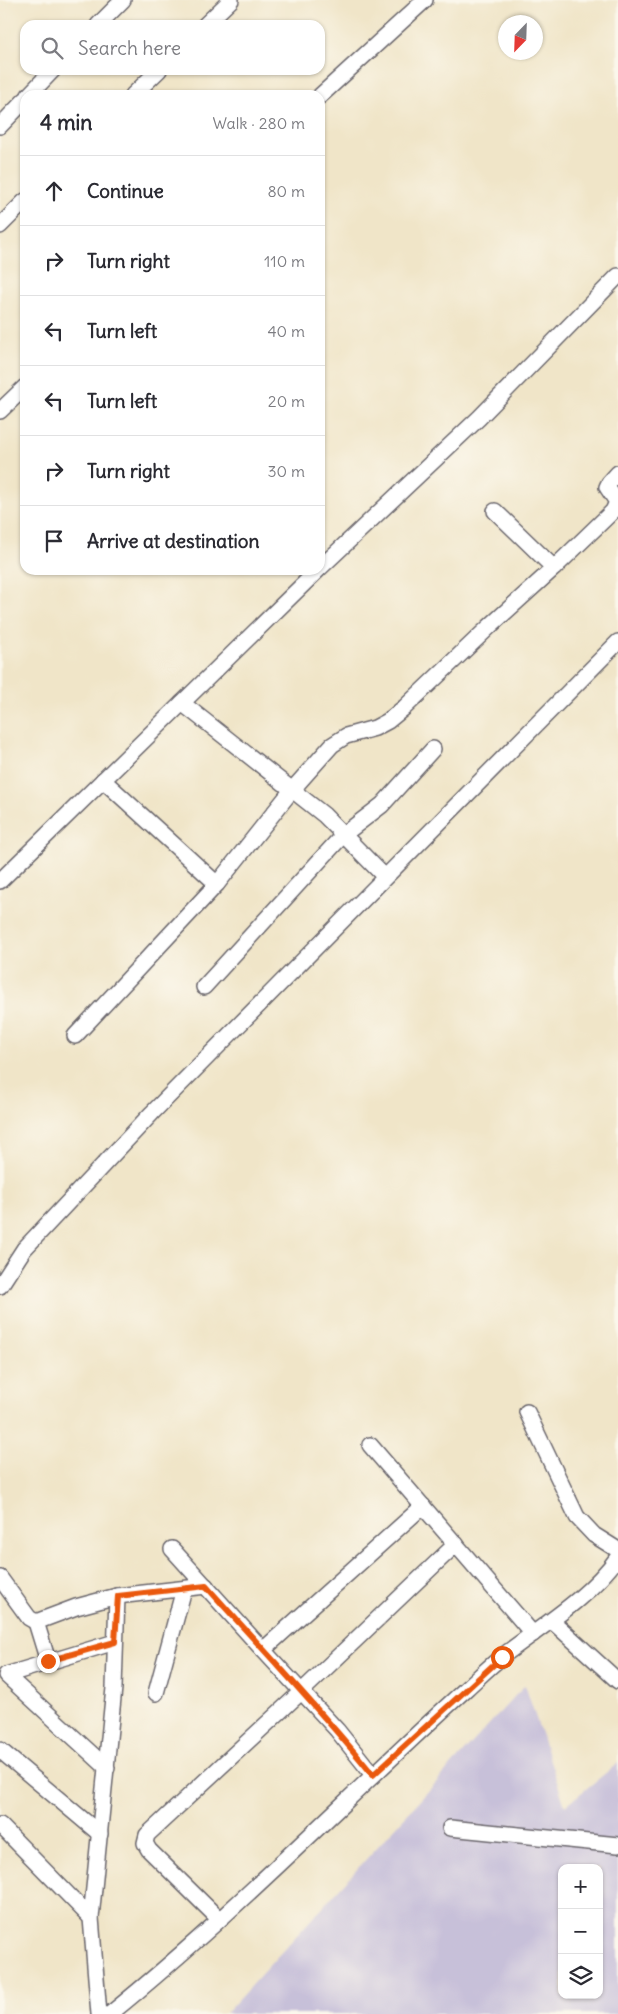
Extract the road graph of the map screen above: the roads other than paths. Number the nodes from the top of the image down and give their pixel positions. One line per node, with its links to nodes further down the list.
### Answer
1 (123, 0): 4 (street)
2 (231, 0): 5 (street)
3 (425, 0): 10 (street)
4 (103, 20)
5 (210, 20)
6 (48, 75): 8 (street)
7 (154, 75): 9 (street)
8 (34, 90)
9 (138, 90)
10 (325, 91)
11 (20, 105): 12 (street)
12 (0, 126)
13 (20, 206): 14 (street)
14 (0, 226)
15 (618, 276): 20 (street)
16 (20, 392): 17 (street)
17 (0, 411)
18 (618, 473): 21 (street)
19 (495, 511): 21 (street)
20 (325, 563)
21 (554, 568): 27 (street)
22 (313, 575): 24 (street)
23 (618, 642): 29 (street)
24 (182, 703): 26 (street); 27 (street)
25 (433, 749): 28 (street)
26 (103, 780): 30 (street); 31 (street)
27 (292, 790): 28 (street); 31 (street)
28 (343, 834): 29 (street); 32 (street)
29 (384, 876): 34 (street)
30 (0, 881)
31 (217, 884): 33 (street)
32 (204, 987)
33 (75, 1036)
34 (0, 1286)
35 (527, 1412): 40 (street)
36 (370, 1445): 37 (street)
37 (422, 1506): 38 (street); 50 (street)
38 (456, 1544): 48 (street); 54 (street)
39 (172, 1549): 43 (street)
40 (618, 1550)
41 (618, 1557): 46 (street)
42 (0, 1578): 47 (street)
43 (206, 1586): 44 (street); 50 (street)
44 (184, 1590): 45 (street); 55 (street)
45 (118, 1596): 47 (street); 49 (street)
46 (552, 1621): 48 (street); 53 (street)
47 (36, 1622): 51 (street)
48 (533, 1634): 58 (street)
49 (115, 1642): 51 (street); 57 (street)
50 (263, 1650): 54 (street)
51 (48, 1661): 52 (street)
52 (3, 1678): 57 (street)
53 (618, 1680)
54 (300, 1692): 58 (street); 64 (street)
55 (156, 1693)
56 (0, 1750): 61 (street)
57 (107, 1768): 61 (street)
58 (373, 1775): 64 (street)
59 (0, 1825): 63 (street)
60 (450, 1828): 62 (street)
61 (100, 1834): 63 (street)
62 (618, 1845)
63 (91, 1918): 65 (street)
64 (219, 1920): 66 (street)
65 (99, 2014)
66 (110, 2014)

